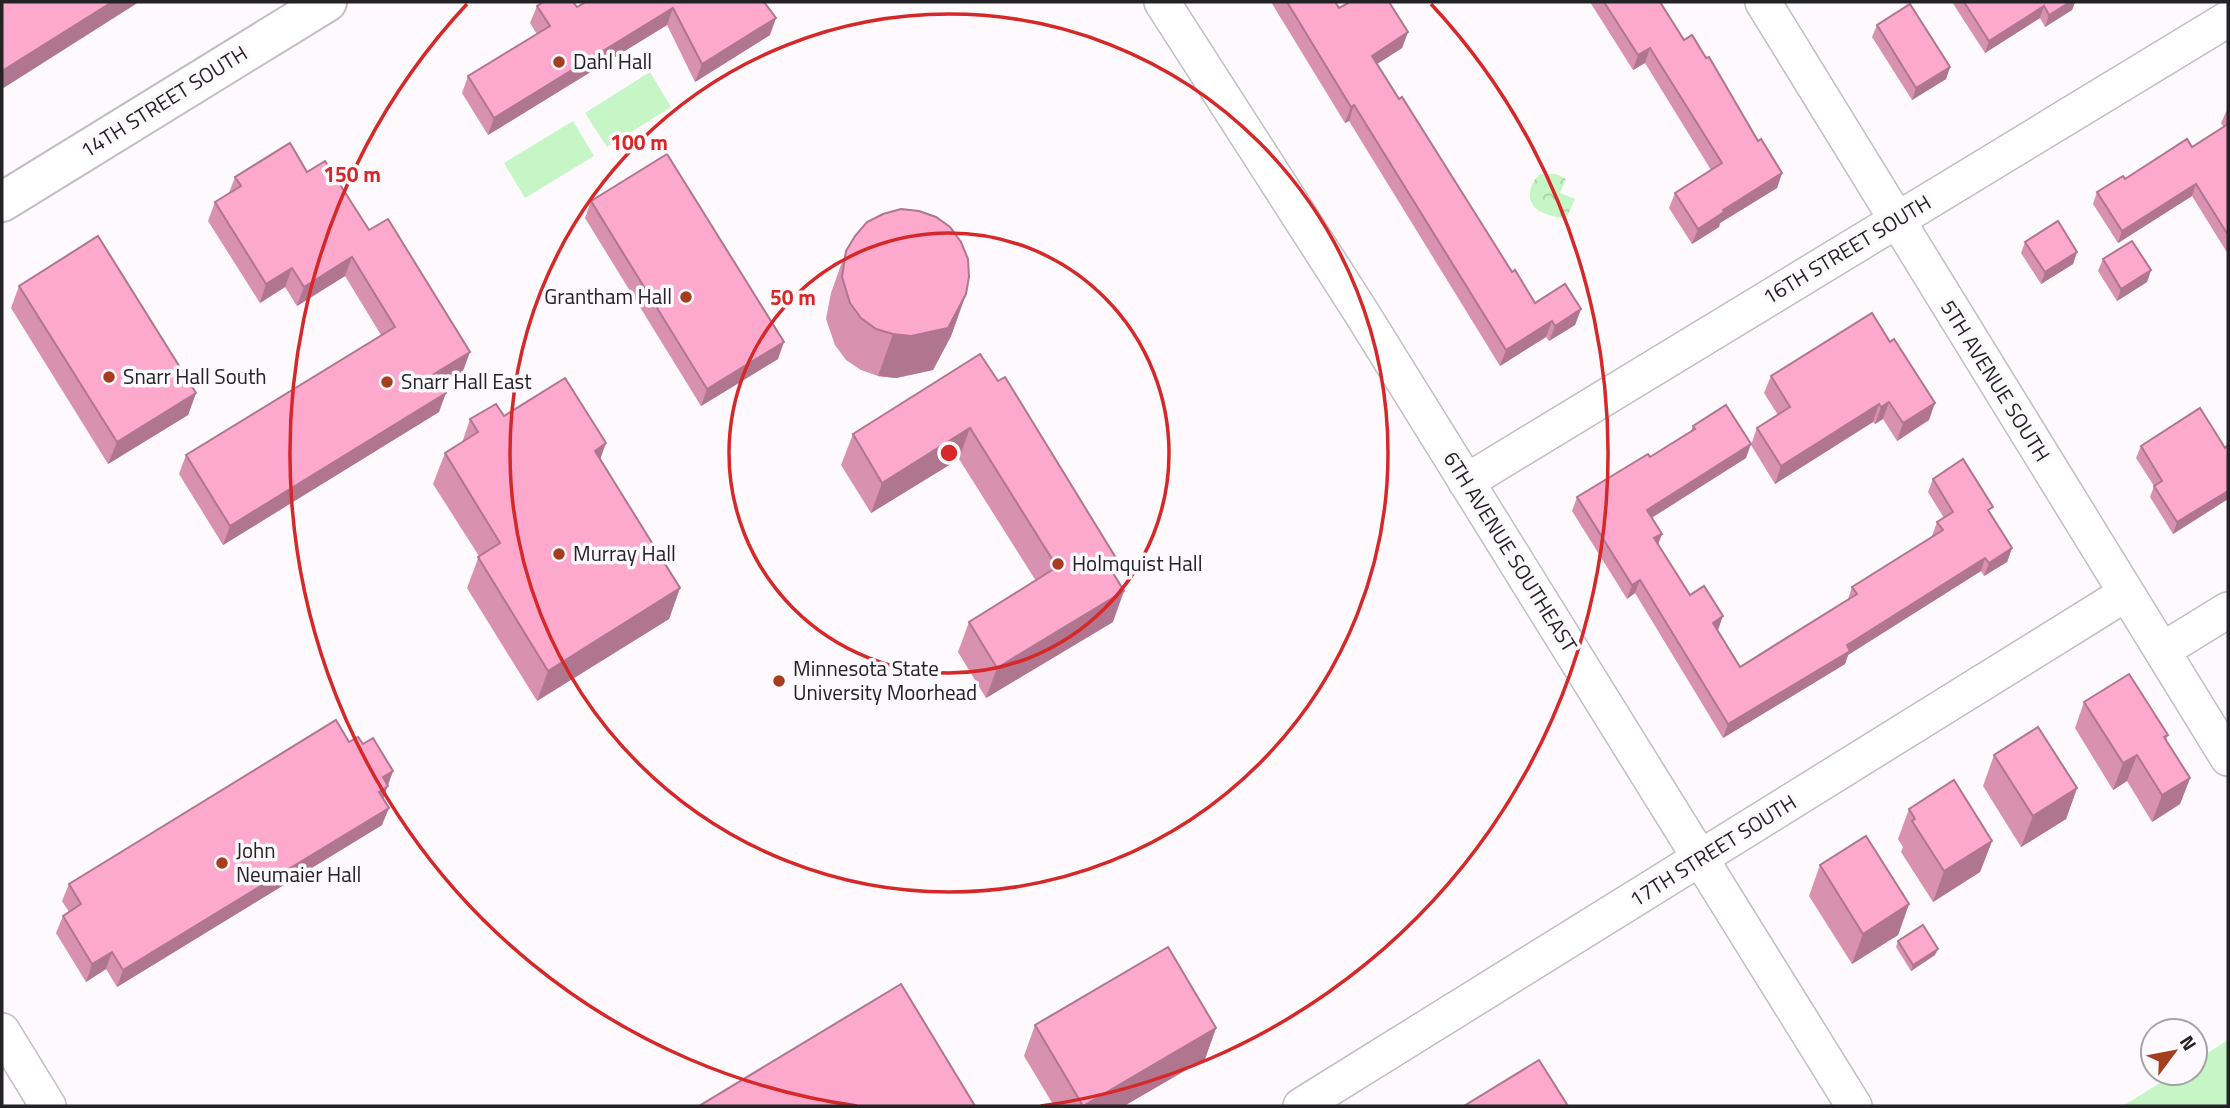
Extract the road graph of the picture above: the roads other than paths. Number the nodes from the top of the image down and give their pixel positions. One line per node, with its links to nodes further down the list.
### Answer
1 (327, 2): 5 (street, 14TH STREET SOUTH)
2 (1162, 2): 7 (street, 6TH AVENUE SOUTHEAST)
3 (1763, 2): 6 (street, 5TH AVENUE SOUTH)
4 (2228, 19): 6 (street, 16TH STREET SOUTH)
5 (2, 202)
6 (1896, 220): 7 (street, 16TH STREET SOUTH); 8 (street, 5TH AVENUE SOUTH)
7 (1466, 482): 12 (street, 6TH AVENUE SOUTHEAST)
8 (2125, 594): 10 (street, 5TH AVENUE SOUTH); 12 (street, 17TH STREET SOUTH)
9 (2228, 610): 10 (street)
10 (2163, 650): 11 (street, 5TH AVENUE SOUTH)
11 (2228, 758)
12 (1701, 858): 15 (street, 17TH STREET SOUTH); 16 (street, 6TH AVENUE SOUTHEAST)
13 (2, 1031): 14 (street)
14 (48, 1106)
15 (1301, 1106)
16 (1854, 1106)

